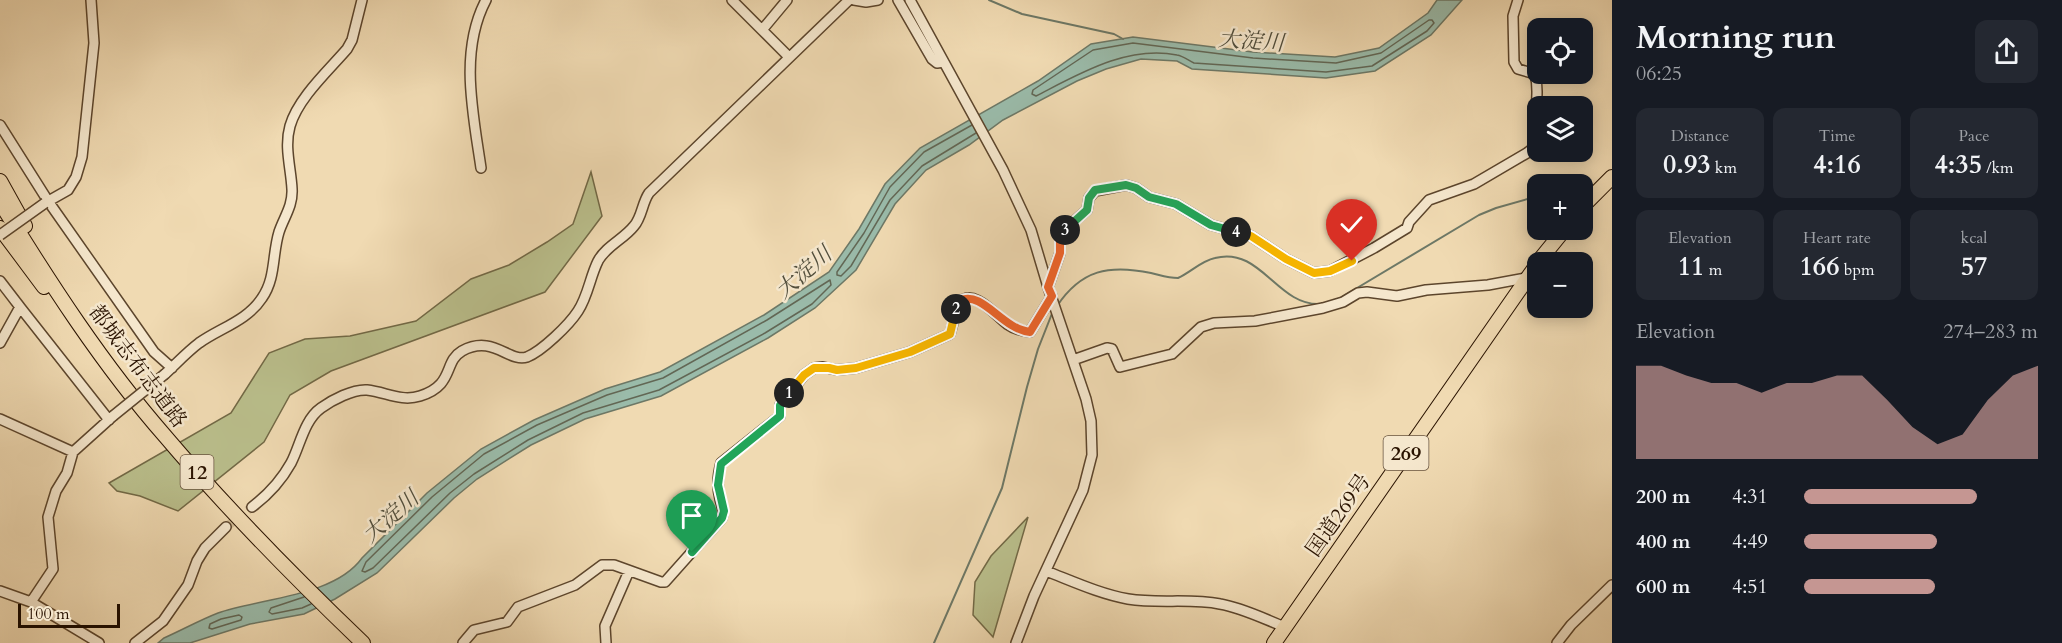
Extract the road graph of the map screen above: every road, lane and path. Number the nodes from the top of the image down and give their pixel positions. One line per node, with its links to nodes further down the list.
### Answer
1 (91, 0): 22 (street)
2 (362, 0): 33 (street)
3 (486, 0): 17 (street)
4 (732, 0): 11 (street)
5 (788, 0): 11 (street)
6 (852, 0): 7 (street); 12 (street)
7 (878, 0)
8 (898, 0): 13 (street)
9 (910, 0): 13 (street)
10 (1518, 0): 14 (street)
11 (762, 30): 12 (street)
12 (789, 57): 38 (street)
13 (944, 62): 29 (street)
14 (1537, 96)
15 (0, 125): 22 (street)
16 (1527, 153): 29 (street)
17 (481, 168)
18 (1612, 177): 20 (highway)
19 (0, 181): 34 (highway)
20 (1593, 196)
21 (0, 202): 34 (highway, 都城志布志道路 / 12)
22 (46, 202): 24 (street, bridge); 33 (street)
23 (0, 228): 34 (highway)
24 (0, 235)
25 (1556, 240): 26 (highway, 国道269号 / 269)
26 (1547, 252)
27 (1526, 278): 32 (street); 45 (highway, 国道269号 / 269)
28 (0, 281): 30 (street)
29 (1051, 295): 32 (street); 40 (street)
30 (20, 307): 31 (street); 35 (street)
31 (0, 343)
32 (1073, 360): 41 (street)
33 (169, 371): 35 (street, bridge)
34 (121, 381): 48 (highway, 都城志布志道路 / 12)
35 (111, 418): 37 (street)
36 (0, 419): 37 (street)
37 (72, 452): 44 (street)
38 (252, 507)
39 (226, 527): 47 (street)
40 (629, 571): 49 (street); 50 (street)
41 (1046, 571): 45 (street); 51 (street)
42 (1612, 585): 53 (street)
43 (0, 591): 44 (street)
44 (31, 602): 46 (street)
45 (1285, 627): 52 (highway, 国道269号 / 269)
46 (99, 643)
47 (135, 643)
48 (363, 643)
49 (463, 643)
50 (606, 643)
51 (1016, 643)
52 (1274, 643)
53 (1557, 643)

